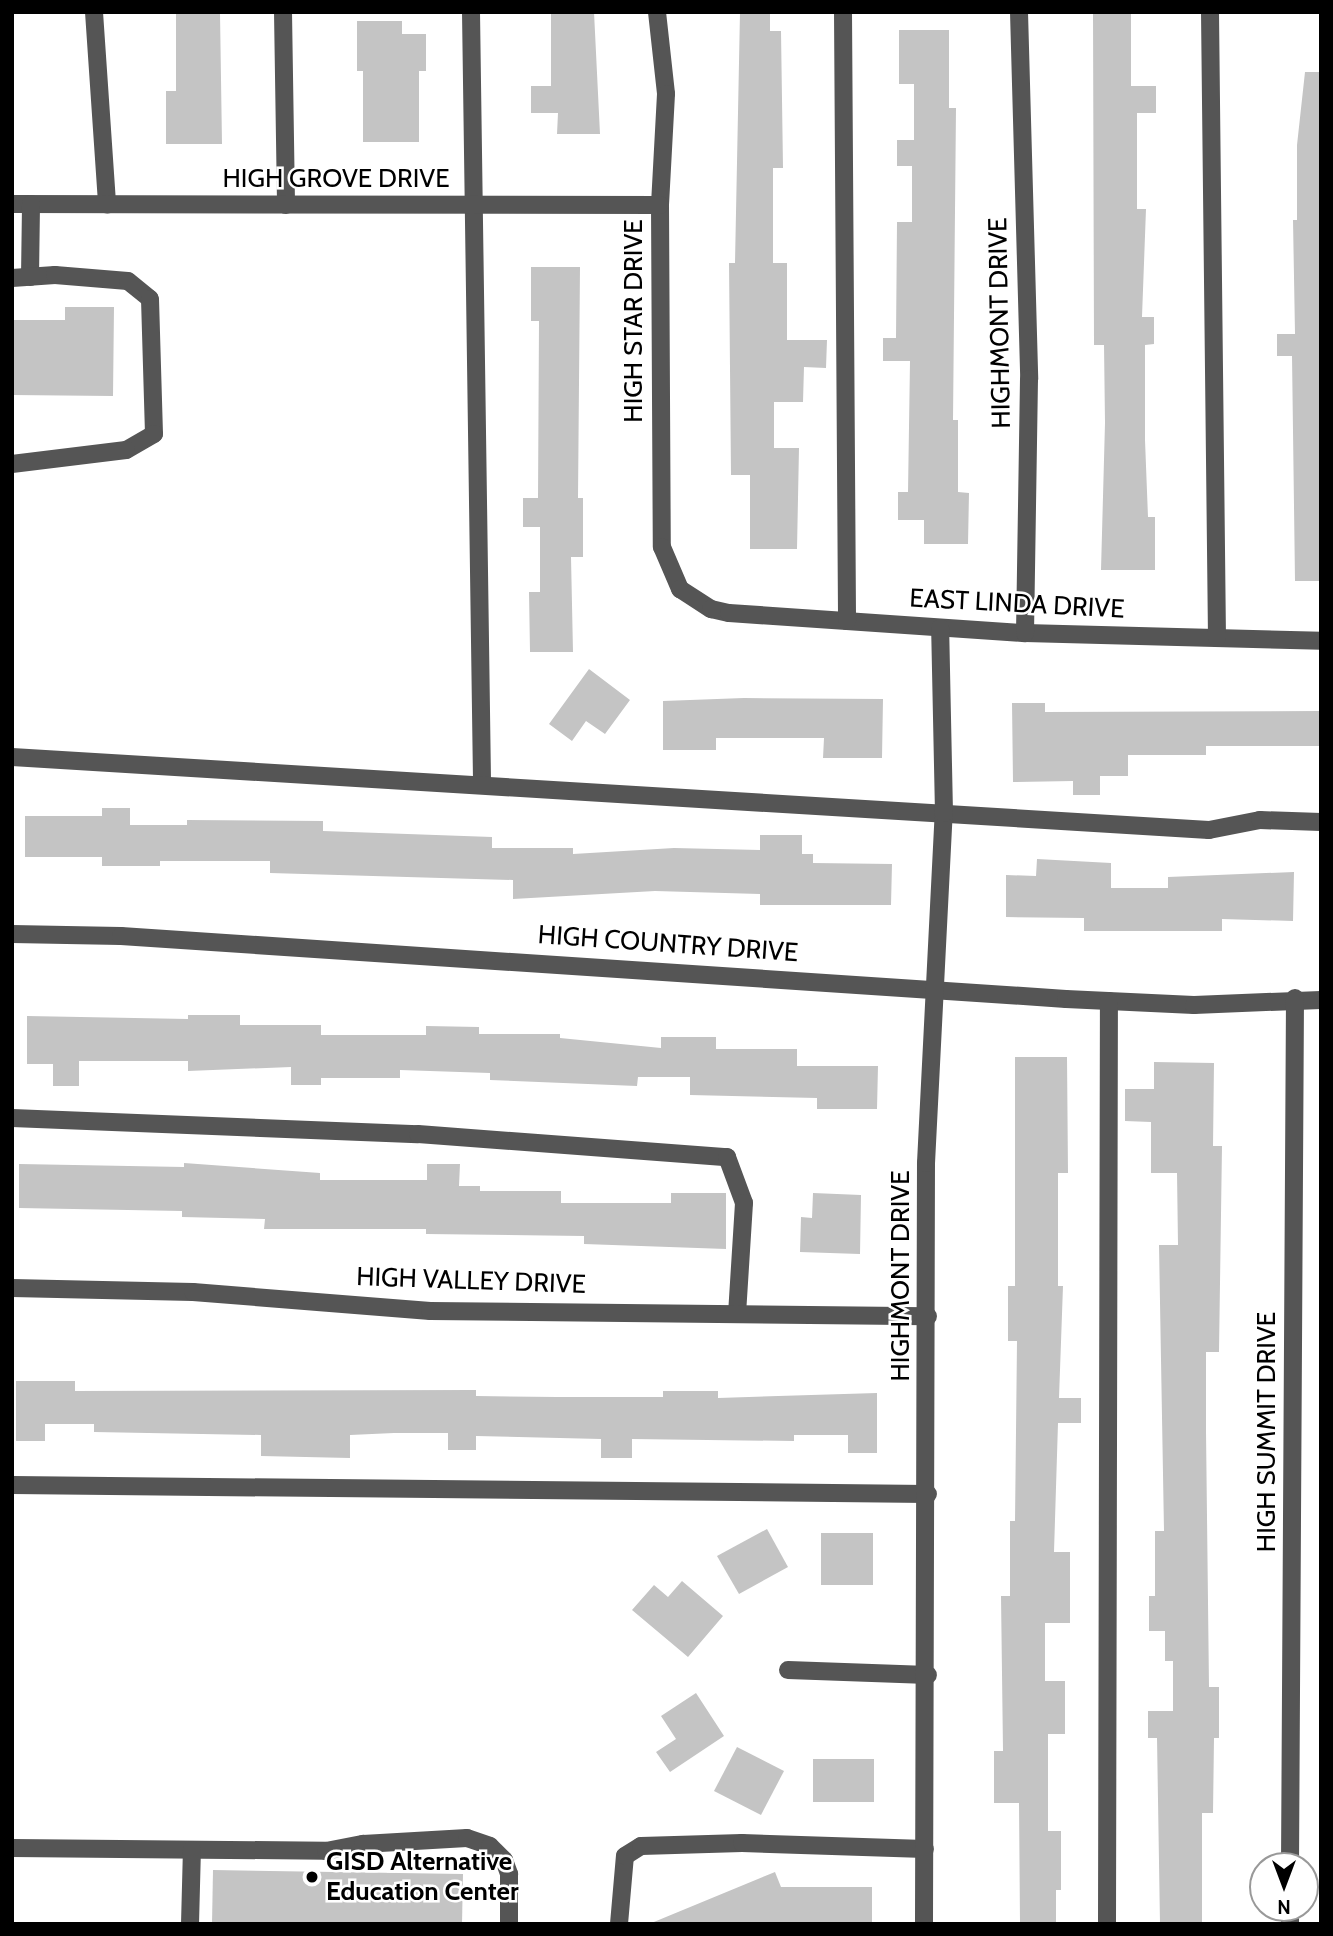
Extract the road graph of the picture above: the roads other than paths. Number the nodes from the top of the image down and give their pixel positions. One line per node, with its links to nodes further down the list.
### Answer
1 (94, 12): 10 (street)
2 (283, 12): 11 (street)
3 (471, 12): 12 (street)
4 (657, 12): 13 (street, HIGH STAR DRIVE)
5 (843, 12): 17 (street)
6 (1019, 12): 19 (street, HIGHMONT DRIVE)
7 (1210, 12): 20 (street)
8 (12, 204): 9 (street, HIGH GROVE DRIVE)
9 (31, 204): 10 (street, HIGH GROVE DRIVE); 14 (street)
10 (107, 205): 11 (street, HIGH GROVE DRIVE)
11 (286, 205): 12 (street, HIGH GROVE DRIVE)
12 (476, 205): 13 (street, HIGH GROVE DRIVE); 23 (street)
13 (660, 205): 16 (street, HIGH STAR DRIVE)
14 (21, 278): 15 (street)
15 (12, 464)
16 (711, 609): 17 (street, EAST LINDA DRIVE)
17 (848, 621): 18 (street, EAST LINDA DRIVE)
18 (940, 628): 19 (street, EAST LINDA DRIVE); 24 (street, HIGHMONT DRIVE)
19 (1025, 632): 20 (street, EAST LINDA DRIVE)
20 (1217, 638): 21 (street, EAST LINDA DRIVE)
21 (1321, 640)
22 (12, 757): 23 (street)
23 (482, 785): 24 (street)
24 (944, 813): 25 (street); 27 (street, HIGHMONT DRIVE)
25 (1321, 822)
26 (12, 934): 27 (street, HIGH COUNTRY DRIVE)
27 (937, 988): 30 (street, HIGH COUNTRY DRIVE); 34 (street, HIGHMONT DRIVE)
28 (1295, 999): 29 (street, HIGH COUNTRY DRIVE); 30 (street, HIGH COUNTRY DRIVE); 42 (street, HIGH SUMMIT DRIVE)
29 (1321, 1000)
30 (1109, 1001): 47 (street)
31 (12, 1118): 33 (street)
32 (12, 1288): 33 (street, HIGH VALLEY DRIVE)
33 (737, 1313): 34 (street, HIGH VALLEY DRIVE)
34 (928, 1317): 36 (street, HIGHMONT DRIVE)
35 (12, 1485): 36 (street)
36 (928, 1494): 38 (street, HIGHMONT DRIVE)
37 (788, 1670): 38 (street)
38 (928, 1675): 40 (street, HIGHMONT DRIVE)
39 (12, 1848): 41 (street)
40 (925, 1849): 45 (street); 46 (street, HIGHMONT DRIVE)
41 (192, 1850): 43 (street); 44 (street)
42 (1290, 1852)
43 (190, 1924)
44 (509, 1924)
45 (619, 1924)
46 (924, 1924)
47 (1108, 1924)

